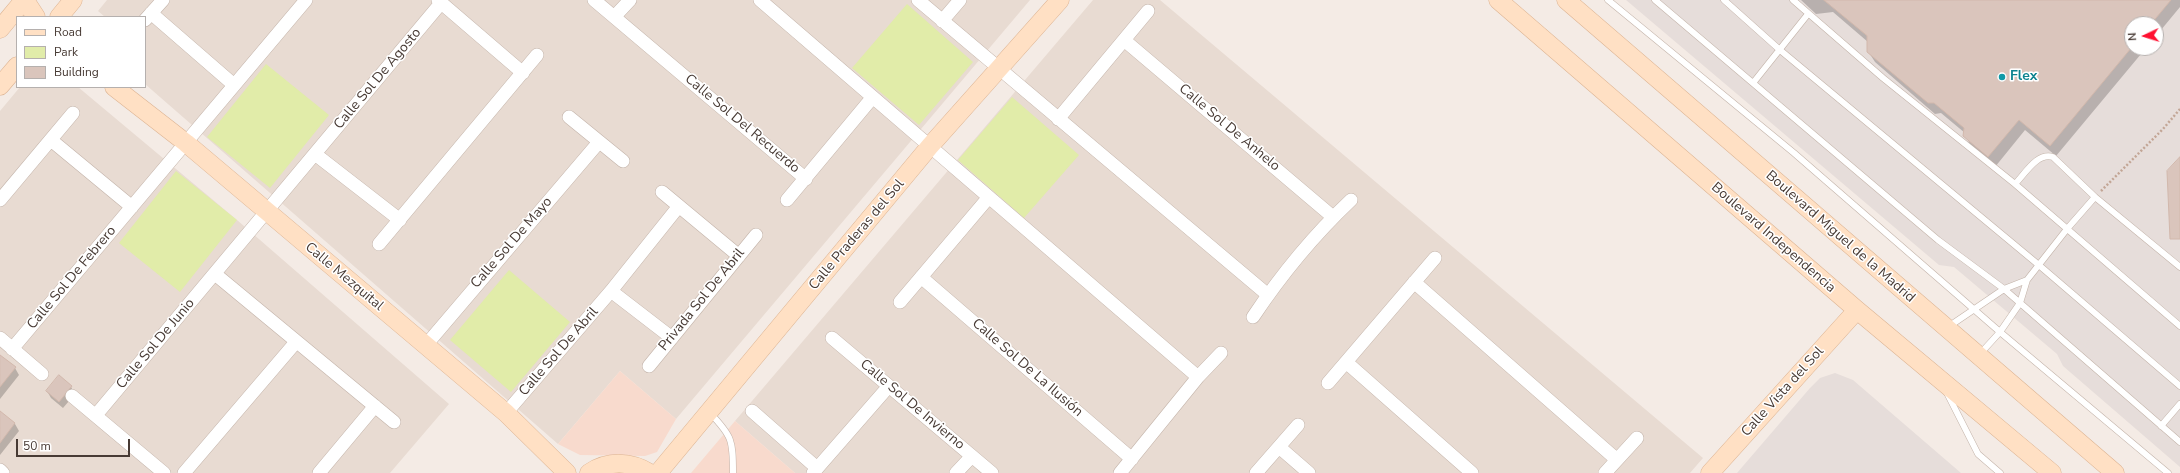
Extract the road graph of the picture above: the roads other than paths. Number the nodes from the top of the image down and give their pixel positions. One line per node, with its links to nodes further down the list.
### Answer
1 (25, 0): 20 (street); 25 (street)
2 (73, 0): 21 (street)
3 (163, 0): 22 (street)
4 (306, 0): 33 (street, Calle Sol De Febrero)
5 (594, 0): 23 (street, Calle Sol Del Recuerdo)
6 (630, 0): 23 (street)
7 (760, 0): 36 (street)
8 (918, 0): 24 (street)
9 (960, 0): 24 (street)
10 (1060, 0): 30 (street, Calle Praderas del Sol)
11 (1498, 0): 76 (street, Boulevard Independencia)
12 (1566, 0): 79 (street, Boulevard Miguel de la Madrid)
13 (1608, 0): 75 (lane)
14 (1655, 0): 32 (lane)
15 (1724, 0): 27 (lane)
16 (1793, 0): 19 (lane)
17 (439, 2): 31 (street, Calle Sol De Agosto); 44 (street, Calle Sol De Agosto)
18 (1148, 11): 26 (street)
19 (1808, 14): 27 (lane); 47 (lane)
20 (35, 16)
21 (59, 16)
22 (148, 16): 33 (street)
23 (615, 16): 46 (street, Calle Sol Del Recuerdo)
24 (942, 21): 30 (street)
25 (6, 22)
26 (1124, 40): 39 (street); 57 (street, Calle Sol De Anhelo)
27 (1780, 50): 32 (lane); 64 (lane)
28 (538, 55): 31 (street)
29 (16, 67): 34 (street)
30 (1000, 69): 39 (street); 43 (street, Calle Praderas del Sol)
31 (522, 73): 58 (street)
32 (1753, 83): 70 (lane)
33 (234, 85): 42 (street, Calle Sol De Febrero)
34 (0, 86)
35 (115, 88): 42 (street, Calle Mezquital)
36 (872, 98): 43 (street); 46 (street, Calle Sol Del Recuerdo)
37 (74, 113): 40 (street)
38 (569, 117): 41 (street)
39 (1058, 119): 72 (street)
40 (51, 140): 51 (street); 55 (street)
41 (600, 142): 45 (street); 85 (street, Calle Sol De Mayo)
42 (186, 143): 55 (street, Calle Sol De Febrero); 56 (street, Calle Mezquital)
43 (930, 146): 49 (street); 101 (street, Calle Praderas del Sol)
44 (315, 154): 56 (street, Calle Sol De Agosto); 58 (street)
45 (623, 161)
46 (806, 179): 52 (street)
47 (2015, 184): 50 (lane); 59 (lane)
48 (662, 192): 54 (street)
49 (989, 197): 67 (street); 92 (street)
50 (2095, 197): 59 (lane); 65 (lane)
51 (0, 200)
52 (788, 200)
53 (1351, 200): 57 (street)
54 (679, 206): 62 (street); 71 (street, Calle Sol De Abril)
55 (132, 207): 86 (street, Calle Sol De Febrero)
56 (266, 212): 66 (street, Calle Sol De Junio); 85 (street, Calle Mezquital)
57 (1333, 216): 72 (street)
58 (400, 220): 61 (street)
59 (2067, 229): 64 (lane); 78 (lane)
60 (756, 235): 62 (street, Privada Sol De Abril)
61 (379, 244)
62 (739, 256): 82 (street, Privada Sol De Abril)
63 (1435, 258): 69 (street)
64 (2040, 266): 68 (lane); 96 (lane)
65 (2180, 267)
66 (215, 274): 84 (street); 103 (street, Calle Sol De Junio)
67 (921, 277): 73 (street); 111 (street, Calle Sol De La Ilusión)
68 (2028, 280): 70 (lane); 74 (lane)
69 (1414, 282): 89 (street); 112 (street)
70 (2004, 289): 74 (lane); 75 (lane)
71 (611, 291): 82 (street); 102 (street, Calle Sol De Abril)
72 (1268, 295): 77 (street)
73 (900, 302)
74 (2020, 303): 80 (lane); 106 (lane)
75 (1974, 309): 79 (lane); 80 (lane)
76 (1856, 310): 93 (street, Boulevard Independencia); 131 (street, Calle Vista del Sol)
77 (1253, 317)
78 (2180, 326)
79 (1947, 328): 88 (street, Boulevard Miguel de la Madrid)
80 (2000, 332): 88 (lane); 135 (lane)
81 (0, 338): 86 (street)
82 (672, 338): 90 (street, Privada Sol De Abril)
83 (832, 338): 95 (street, Calle Sol De Invierno)
84 (296, 342): 99 (street); 117 (street)
85 (426, 345): 102 (street, Calle Mezquital)
86 (12, 349): 91 (street)
87 (1221, 353): 92 (street)
88 (1978, 356): 134 (street, Boulevard Miguel de la Madrid)
89 (1346, 362): 94 (street); 129 (street)
90 (648, 366)
91 (42, 374)
92 (1198, 377): 111 (street)
93 (1941, 381): 132 (lane); 133 (street, Boulevard Independencia)
94 (1328, 384)
95 (889, 386): 110 (street, Calle Sol De Invierno); 114 (street)
96 (2180, 386)
97 (72, 396): 103 (street)
98 (2180, 404): 106 (lane)
99 (375, 406): 104 (street); 118 (street)
100 (752, 411): 114 (street)
101 (710, 412): 122 (street, Calle Praderas del Sol); 123 (lane)
102 (506, 413): 119 (street, Calle Mezquital)
103 (96, 415): 116 (street)
104 (394, 422)
105 (1298, 424): 109 (street)
106 (2161, 426): 108 (lane)
107 (1637, 438): 112 (street)
108 (2180, 442)
109 (1279, 447): 127 (street); 128 (street)
110 (972, 456): 124 (street); 125 (street, Calle Sol De Invierno)
111 (1132, 459): 126 (street)
112 (1616, 459): 130 (street)
113 (0, 470): 115 (street)
114 (815, 470)
115 (3, 473)
116 (164, 473)
117 (184, 473)
118 (319, 473)
119 (567, 473)
120 (589, 473): 121 (street)
121 (650, 473)
122 (658, 473)
123 (733, 473)
124 (956, 473)
125 (992, 473)
126 (1120, 473)
127 (1256, 473)
128 (1309, 473)
129 (1472, 473)
130 (1605, 473)
131 (1710, 473)
132 (2000, 473)
133 (2052, 473)
134 (2115, 473)
135 (2168, 473)

